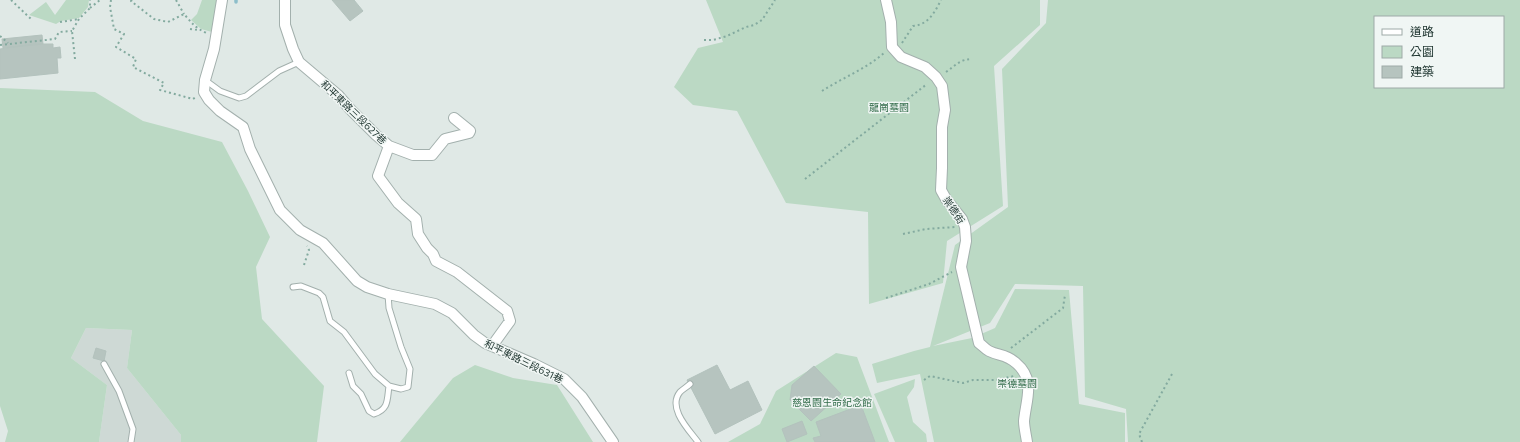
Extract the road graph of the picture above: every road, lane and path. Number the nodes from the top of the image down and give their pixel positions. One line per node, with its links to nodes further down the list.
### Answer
1 (11, 0): 14 (path)
2 (90, 0): 12 (path)
3 (100, 0): 12 (path)
4 (111, 0): 34 (path)
5 (132, 0): 13 (path)
6 (176, 0): 13 (path)
7 (222, 0): 21 (street)
8 (285, 0): 29 (street, 和平東路三段627巷)
9 (775, 0): 22 (path)
10 (886, 0): 25 (street)
11 (941, 0): 25 (path)
12 (90, 8): 15 (path)
13 (184, 14): 19 (path)
14 (31, 19)
15 (79, 19): 16 (path); 18 (path)
16 (60, 22)
17 (190, 29): 19 (path)
18 (72, 30): 23 (path); 27 (path)
19 (199, 31): 21 (path)
20 (0, 36): 23 (path)
21 (216, 36): 32 (street)
22 (704, 40)
23 (8, 44): 24 (path)
24 (0, 45)
25 (892, 47): 31 (street)
26 (883, 55): 33 (path)
27 (75, 59)
28 (972, 59): 30 (path)
29 (299, 62): 32 (lane); 36 (street, 和平東路三段627巷)
30 (947, 71)
31 (936, 77): 37 (path); 38 (street, 崇德街)
32 (205, 80): 34 (street)
33 (822, 91)
34 (204, 92): 44 (street, 和平東路三段631巷)
35 (454, 118): 36 (street, 和平東路三段627巷)
36 (389, 146): 47 (street)
37 (805, 179)
38 (965, 227): 39 (path); 42 (street, 崇德街)
39 (903, 234)
40 (306, 245): 41 (path)
41 (304, 265)
42 (961, 267): 46 (path); 48 (street, 崇德街)
43 (293, 287): 55 (lane)
44 (388, 294): 47 (street, 和平東路三段631巷); 55 (lane)
45 (1065, 295): 48 (path)
46 (886, 298)
47 (492, 346): 57 (street, 和平東路三段631巷)
48 (1007, 356): 50 (street, 崇德街)
49 (104, 364): 56 (lane)
50 (1024, 371): 53 (path); 59 (street)
51 (348, 373): 55 (lane)
52 (1172, 374): 60 (path)
53 (924, 380)
54 (690, 384): 58 (lane)
55 (389, 386)
56 (132, 442)
57 (613, 442)
58 (698, 442)
59 (1027, 442)
60 (1142, 442)

